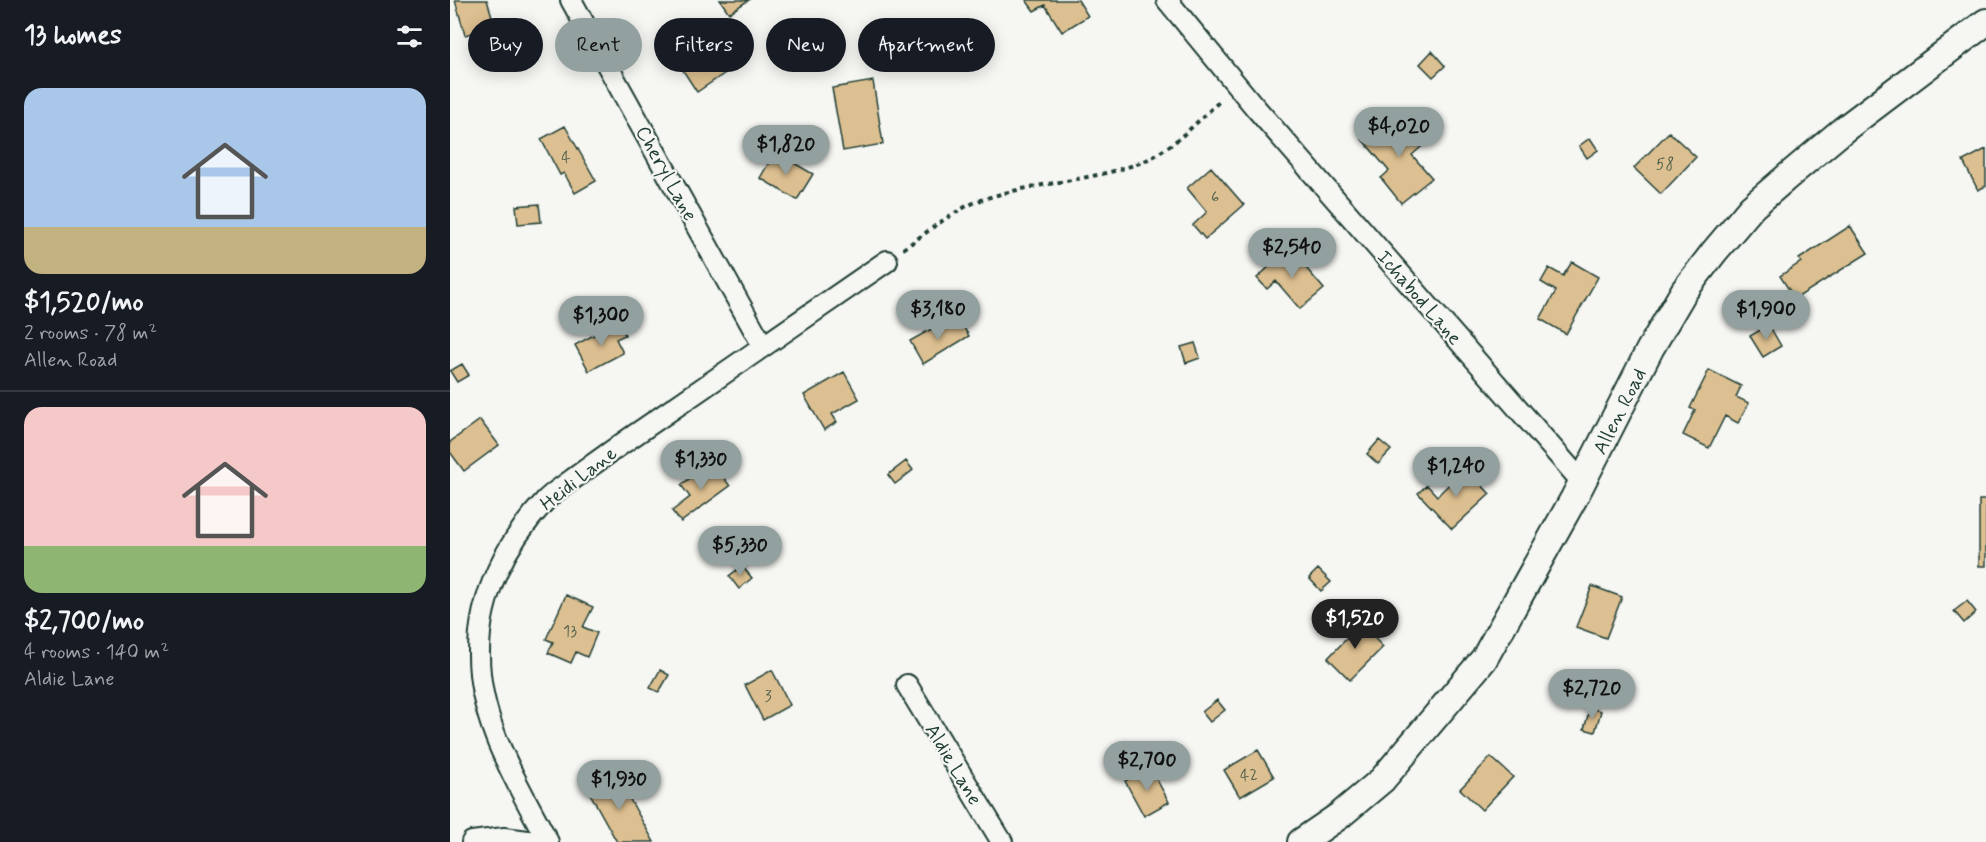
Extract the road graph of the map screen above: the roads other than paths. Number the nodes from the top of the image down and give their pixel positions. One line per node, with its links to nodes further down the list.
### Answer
1 (571, 0): 5 (street, Cheryl Lane)
2 (1167, 0): 6 (street, Ichabod Lane)
3 (1986, 22): 6 (street, Allen Road)
4 (886, 261): 5 (street, Heidi Lane)
5 (763, 346): 10 (street, Heidi Lane)
6 (1582, 482): 12 (street, Allen Road)
7 (907, 685): 11 (street, Aldie Lane)
8 (472, 842): 9 (street)
9 (536, 842)
10 (548, 842)
11 (1002, 842)
12 (1301, 842)

